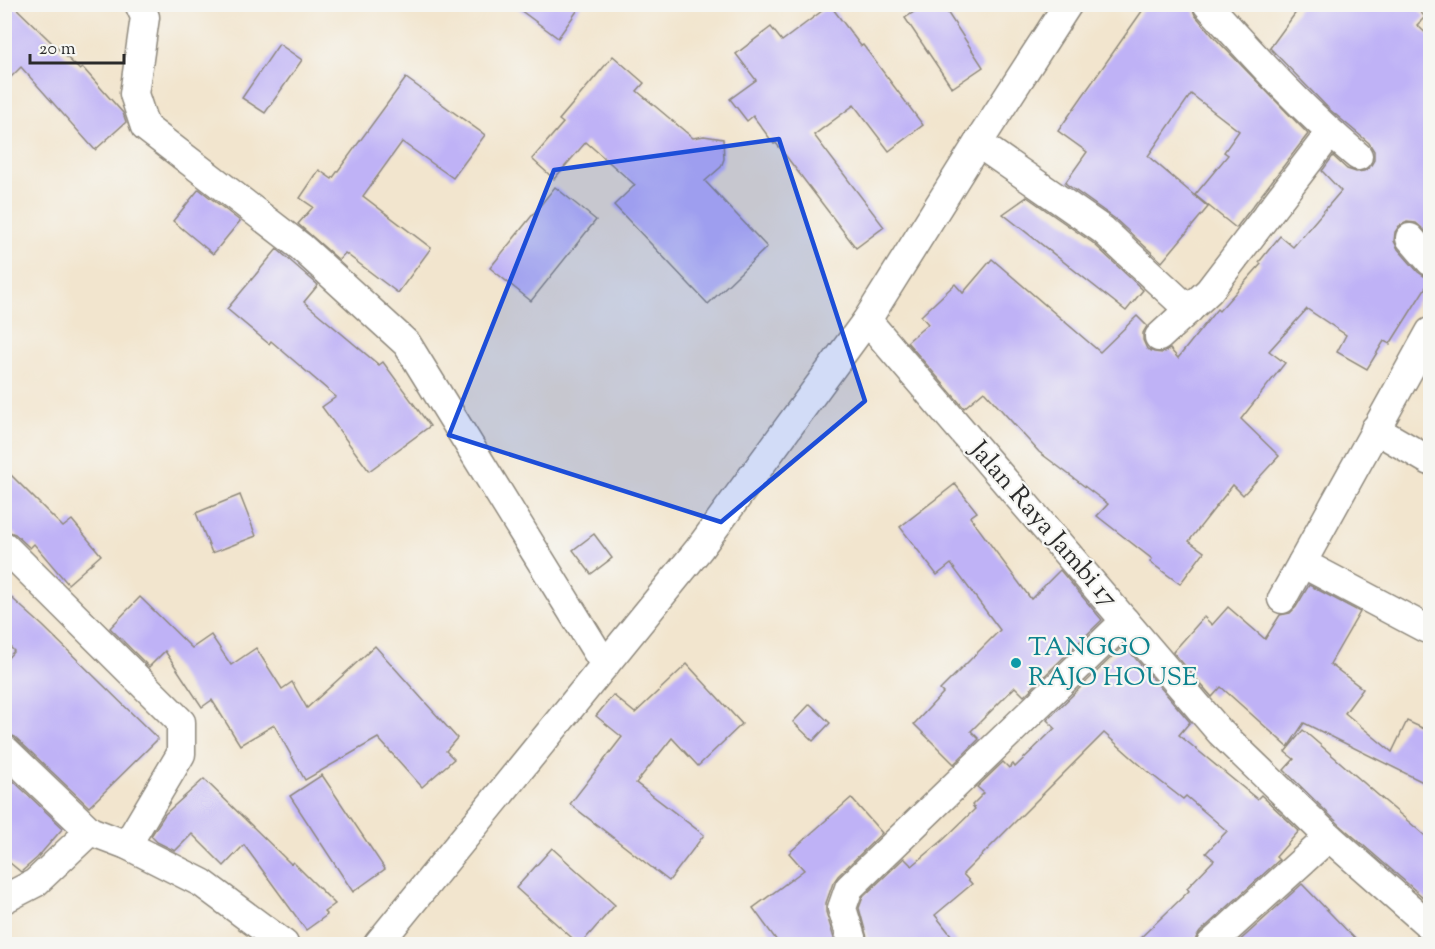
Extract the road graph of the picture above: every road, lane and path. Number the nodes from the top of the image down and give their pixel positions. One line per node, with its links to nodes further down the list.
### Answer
1 (139, 4): 20 (street)
2 (1068, 4): 5 (street)
3 (1207, 4): 4 (street)
4 (1330, 133): 6 (street); 9 (street)
5 (978, 143): 9 (street); 10 (street)
6 (1358, 156)
7 (1410, 238): 8 (street)
8 (1431, 261)
9 (1189, 310): 12 (street)
10 (867, 320): 18 (street, Jalan Raya Jambi 17); 20 (street)
11 (1431, 332): 13 (street)
12 (1160, 337)
13 (1375, 429): 14 (street); 16 (street)
14 (1431, 461)
15 (4, 546): 24 (street)
16 (1302, 563): 17 (street); 19 (street)
17 (1282, 599)
18 (1125, 621): 23 (street, Jalan Raya Jambi 17); 29 (street)
19 (1425, 628)
20 (605, 665): 28 (street)
21 (4, 749): 22 (street)
22 (90, 831): 24 (street); 25 (street)
23 (1329, 837): 26 (street, Jalan Raya Jambi 17); 30 (street)
24 (127, 845): 27 (street)
25 (4, 899)
26 (1431, 926)
27 (284, 945)
28 (378, 945)
29 (853, 945)
30 (1211, 945)

